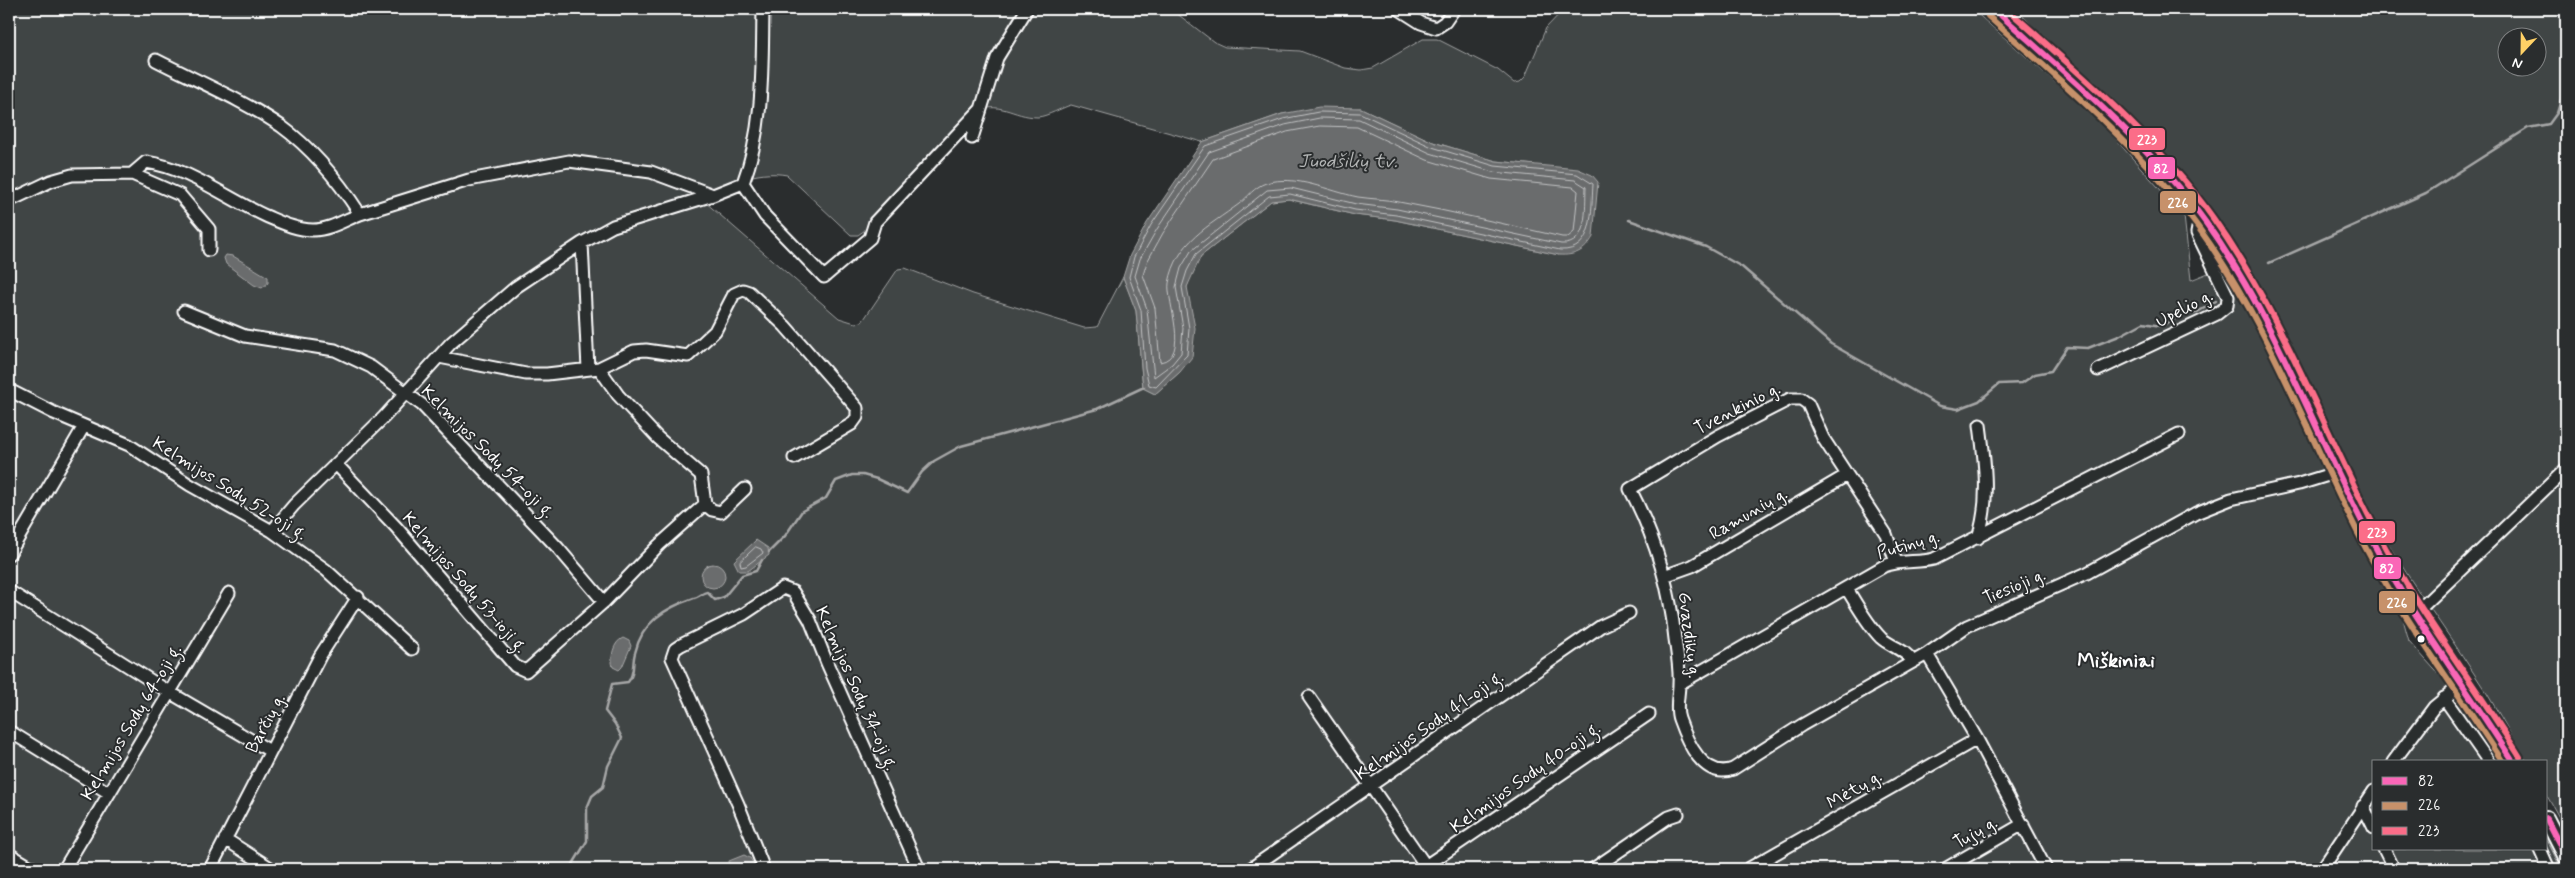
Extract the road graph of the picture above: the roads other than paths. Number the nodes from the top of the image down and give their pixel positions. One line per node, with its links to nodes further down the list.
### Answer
1 (763, 9): 10 (street)
2 (1027, 9): 7 (street)
3 (1399, 9): 4 (street)
4 (1454, 9)
5 (1994, 9): 14 (main road)
6 (156, 60): 13 (street)
7 (981, 109): 8 (street); 10 (street)
8 (972, 138)
9 (132, 174): 12 (street); 13 (street); 16 (street)
10 (743, 183): 11 (street)
11 (713, 194): 13 (street); 15 (street)
12 (9, 201)
13 (360, 214)
14 (2205, 221): 20 (street, Upelio g.); 29 (main road)
15 (582, 243): 18 (street); 19 (street)
16 (209, 250)
17 (184, 311): 22 (street, Kelmijos Sodų 54-oji g.)
18 (439, 357): 19 (street); 22 (street)
19 (594, 368): 26 (street); 33 (street)
20 (2098, 370)
21 (9, 390): 24 (street, Kelmijos Sodų 52-oji g.)
22 (406, 393): 27 (street); 43 (street, Kelmijos Sodų 54-oji g.)
23 (1980, 425): 35 (street)
24 (84, 426): 34 (street, Kelmijos Sodų 52-oji g.); 36 (street)
25 (2179, 434): 35 (street, Putinų g.)
26 (794, 458)
27 (336, 464): 34 (street); 43 (street, Kelmijos Sodų 53-ioji g.)
28 (2566, 470): 45 (street)
29 (2338, 472): 45 (main road); 47 (street, Tiesioji g.)
30 (1847, 475): 32 (street, Tvenkinio g.); 37 (street, Tvenkinio g.); 38 (street, Ramunių g.)
31 (745, 489): 33 (street)
32 (1630, 489): 38 (street, Gvazdikų g.)
33 (704, 504): 43 (street, Kelmijos Sodų 53-ioji g.)
34 (272, 531): 42 (street, Kelmijos Sodų 52-oji g.)
35 (1978, 538): 37 (street, Putinų g.)
36 (9, 554)
37 (1896, 562): 39 (street, Putinų g.)
38 (1664, 576): 49 (street, Gvazdikų g.)
39 (1847, 589): 48 (street); 49 (street, Putinų g.)
40 (9, 591): 51 (street)
41 (229, 593): 51 (street, Kelmijos Sodų 64-oji g.)
42 (358, 597): 46 (street, Kelmijos Sodų 52-oji g.); 57 (street, Barčių g.)
43 (604, 602)
44 (1629, 612): 62 (street, Kelmijos Sodų 41-oji g.)
45 (2414, 612): 50 (main road)
46 (412, 649)
47 (1927, 654): 48 (street, Tiesioji g.); 56 (street)
48 (1912, 661): 61 (street, Tiesioji g.)
49 (1679, 684): 61 (street, Gvazdikų g.)
50 (2462, 684): 53 (street); 60 (main road)
51 (169, 692): 57 (street); 64 (street, Kelmijos Sodų 64-oji g.)
52 (1309, 697): 62 (street)
53 (2444, 698): 58 (street); 59 (street)
54 (1649, 714): 75 (street, Kelmijos Sodų 40-oji g.)
55 (9, 731): 64 (street)
56 (1977, 739): 68 (street); 84 (street, Mėtų g.)
57 (270, 751): 70 (street, Barčių g.)
58 (2394, 760)
59 (2488, 760)
60 (2512, 760)
61 (1722, 773)
62 (1371, 786): 75 (street); 82 (street, Kelmijos Sodų 41-oji g.)
63 (2372, 793): 65 (street)
64 (109, 794): 77 (street, Kelmijos Sodų 64-oji g.)
65 (2363, 806): 69 (street); 87 (street)
66 (1678, 814): 83 (street)
67 (2548, 822): 74 (main road)
68 (2023, 824): 85 (street, Tujų g.); 86 (street)
69 (2372, 824)
70 (225, 839): 78 (street, Barčių g.); 79 (street)
71 (2384, 850): 88 (street)
72 (2540, 850): 89 (street)
73 (9, 854): 76 (street)
74 (2566, 857)
75 (1425, 868)
76 (34, 869)
77 (64, 869)
78 (210, 869)
79 (272, 869)
80 (764, 869): 81 (street, Kelmijos Sodų 34-oji g.)
81 (919, 869)
82 (1250, 869)
83 (1593, 869)
84 (1748, 869)
85 (1944, 869)
86 (2046, 869)
87 (2322, 869)
88 (2394, 869)
89 (2548, 869)

